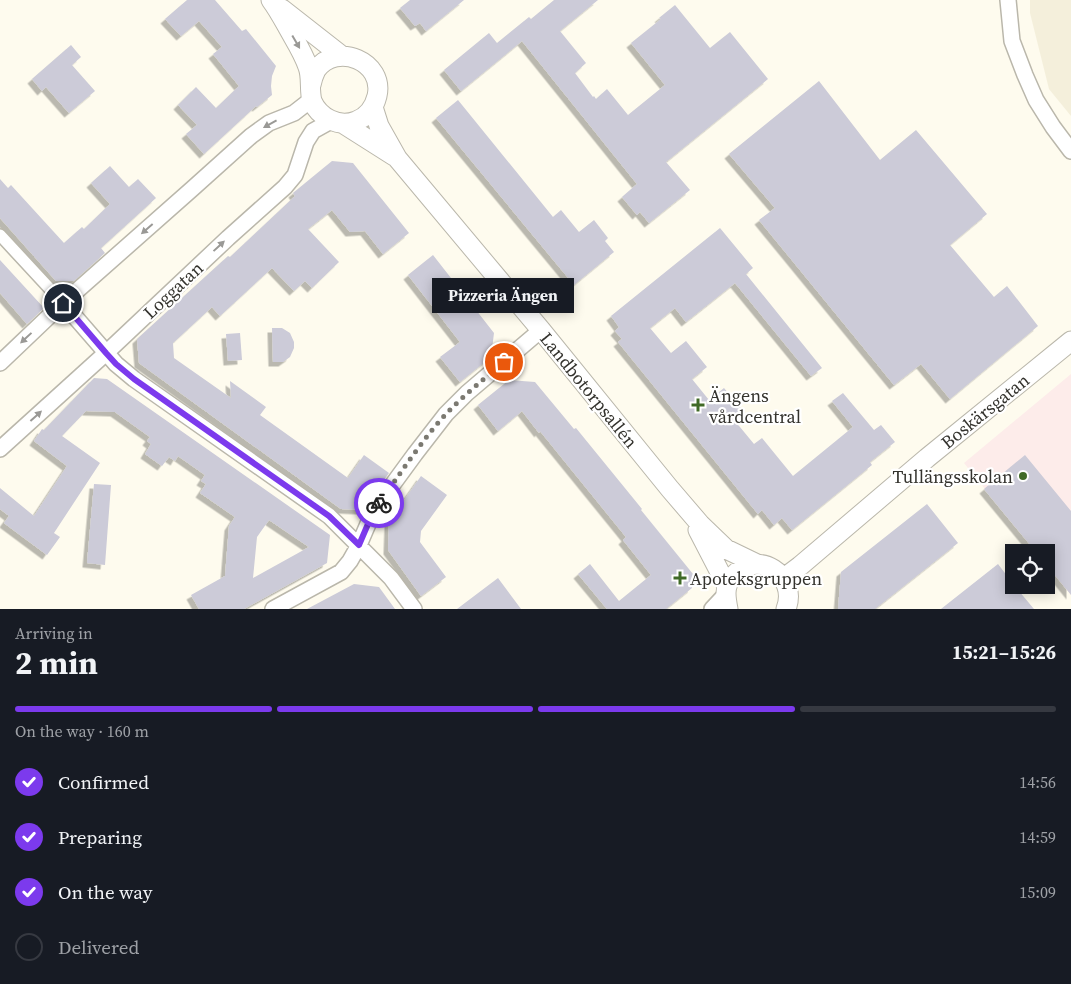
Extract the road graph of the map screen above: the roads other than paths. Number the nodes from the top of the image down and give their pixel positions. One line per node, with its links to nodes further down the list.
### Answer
1 (1008, 0): 7 (street)
2 (272, 1): 3 (street); 4 (street, one-way to 4)
3 (342, 56): 4 (street); 5 (street)
4 (311, 92): 6 (street); 10 (street, one-way to 10)
5 (373, 107): 6 (street); 8 (street, Landbotorpsallén)
6 (336, 122): 8 (street, Landbotorpsallén); 13 (street, Loggatan, one-way to 6)
7 (1071, 151)
8 (397, 158): 11 (street, Landbotorpsallén)
9 (0, 235): 10 (street)
10 (63, 303): 13 (street); 14 (street, one-way to 14)
11 (541, 330): 16 (street, Landbotorpsallén); 17 (street)
12 (1071, 341): 19 (street, Boskärsgatan)
13 (106, 353): 15 (street, Loggatan, one-way to 13); 17 (street)
14 (0, 362)
15 (0, 449)
16 (686, 507): 18 (street, Landbotorpsallén); 20 (street, Landbotorpsallén)
17 (359, 545): 21 (street); 22 (street)
18 (757, 564): 19 (street, Landbotorpsallén); 20 (street)
19 (784, 578): 24 (street)
20 (727, 596): 23 (street)
21 (273, 609)
22 (414, 609)
23 (712, 609)
24 (786, 609)

